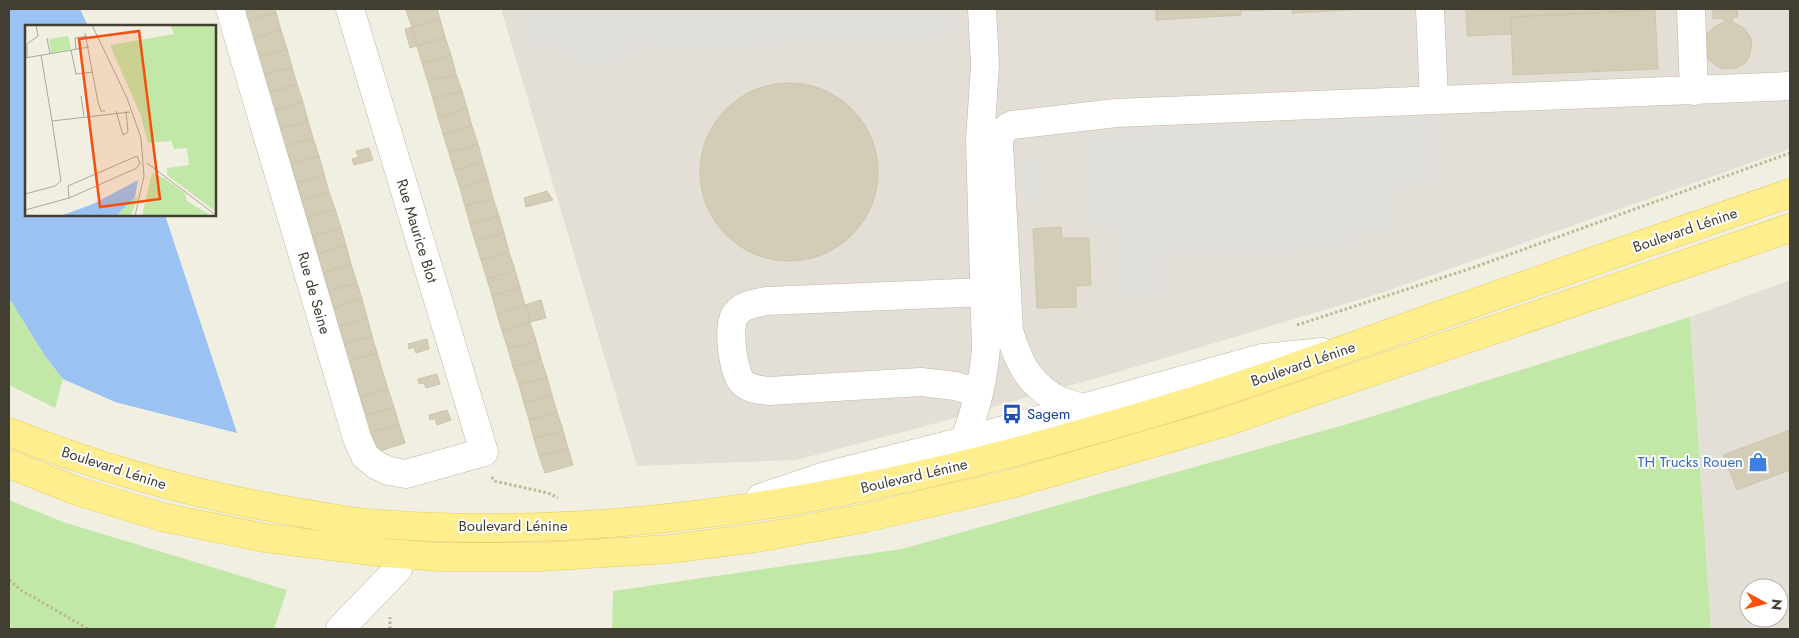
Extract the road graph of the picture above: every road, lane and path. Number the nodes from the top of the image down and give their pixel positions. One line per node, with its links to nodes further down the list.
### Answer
1 (230, 9): 19 (street, Rue de Seine)
2 (350, 9): 19 (street, Rue Maurice Blot)
3 (982, 9): 10 (street)
4 (1430, 9): 8 (street)
5 (1691, 9): 7 (street)
6 (1790, 86): 7 (street)
7 (1694, 91): 8 (street)
8 (1434, 100): 9 (street)
9 (1106, 114): 10 (street); 16 (street)
10 (982, 130): 13 (street)
11 (1790, 193): 14 (main road, Boulevard Lénine)
12 (1790, 228): 23 (main road, Boulevard Lénine)
13 (985, 292): 15 (street); 15 (street)
14 (1344, 349): 16 (street); 22 (main road, Boulevard Lénine)
15 (979, 393): 18 (street)
16 (1083, 408): 18 (street)
17 (9, 432): 22 (main road, Boulevard Lénine)
18 (964, 441): 22 (street)
19 (484, 452): 21 (path)
20 (9, 464): 23 (main road, Boulevard Lénine)
21 (565, 501)
22 (717, 512)
23 (402, 554): 26 (street)
24 (9, 580): 25 (path)
25 (88, 629)
26 (340, 629)

